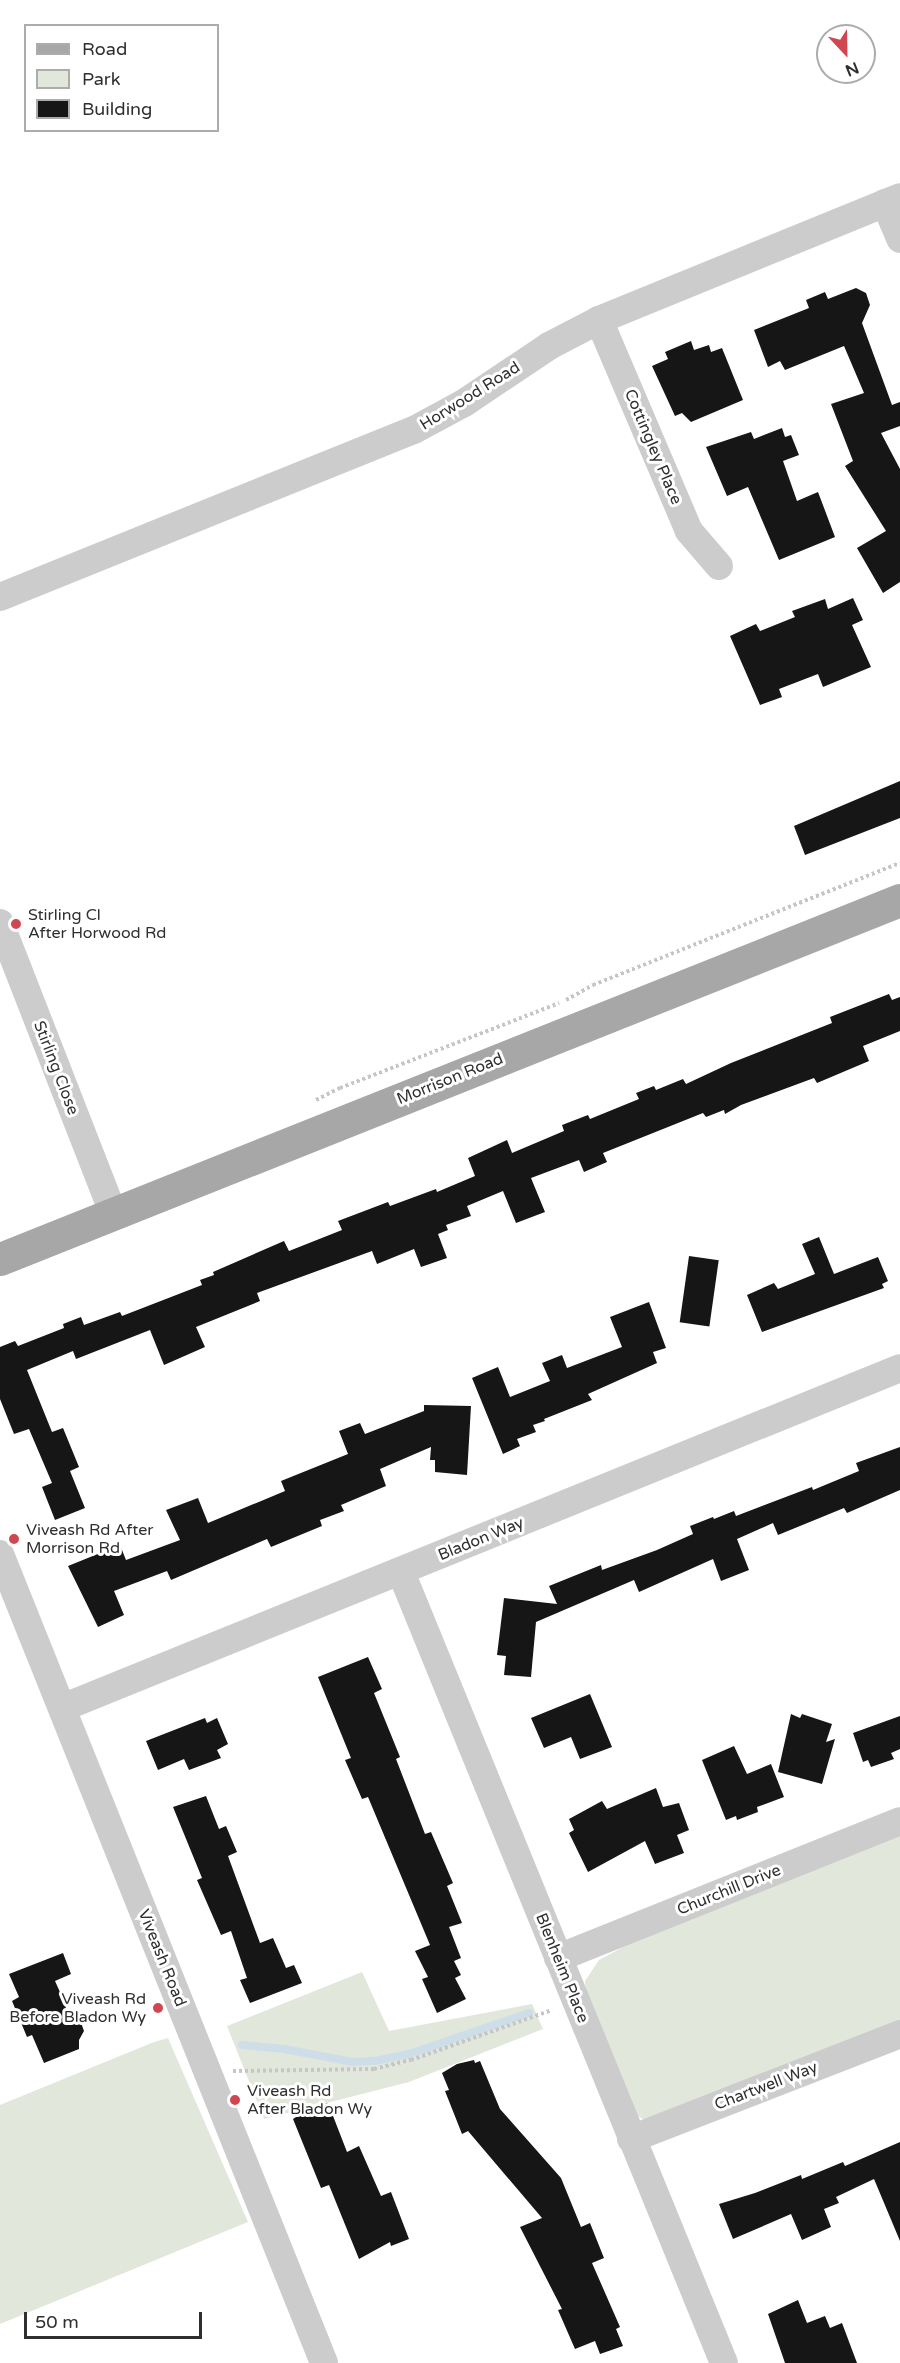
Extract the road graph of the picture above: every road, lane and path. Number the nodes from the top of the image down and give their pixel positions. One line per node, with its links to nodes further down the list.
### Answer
1 (893, 200): 2 (street); 3 (street, Horwood Road)
2 (900, 239)
3 (599, 320): 4 (street, Cottingley Place); 5 (street, Horwood Road)
4 (719, 566)
5 (0, 597)
6 (900, 863): 9 (path)
7 (900, 900): 10 (main road, Morrison Road)
8 (0, 923): 10 (street, Stirling Close)
9 (309, 1104)
10 (112, 1213): 11 (main road, Morrison Road)
11 (0, 1259)
12 (900, 1368): 14 (street, Bladon Way)
13 (0, 1554): 15 (street, Viveash Road)
14 (401, 1572): 15 (street, Bladon Way); 17 (street, Blenheim Place)
15 (62, 1708): 22 (street, Viveash Road)
16 (900, 1821): 17 (street, Churchill Drive)
17 (558, 1958): 21 (street, Blenheim Place)
18 (554, 2010): 20 (path)
19 (900, 2034): 21 (street, Chartwell Way)
20 (228, 2071)
21 (631, 2139): 23 (street, Blenheim Place)
22 (324, 2363)
23 (724, 2363)

